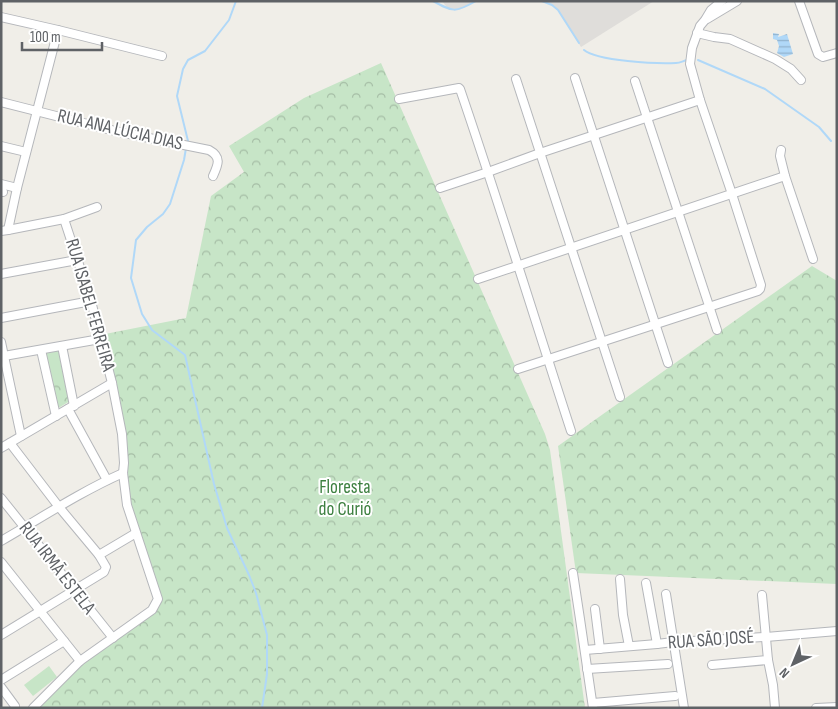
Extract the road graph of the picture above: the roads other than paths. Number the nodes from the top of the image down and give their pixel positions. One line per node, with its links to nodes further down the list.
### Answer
1 (722, 1): 5 (street)
2 (737, 1): 5 (street)
3 (799, 1): 8 (street)
4 (1, 17): 6 (street)
5 (705, 20): 7 (street)
6 (58, 30): 9 (street); 17 (street)
7 (698, 33): 12 (street); 15 (street)
8 (837, 53)
9 (162, 56)
10 (575, 78): 19 (street)
11 (516, 79): 23 (street)
12 (801, 80)
13 (635, 81): 18 (street)
14 (399, 99): 24 (street)
15 (700, 100): 18 (street); 30 (street)
16 (1, 102): 17 (street, RUA ANA LÚCIA DIAS)
17 (37, 110): 22 (street); 25 (street, RUA ANA LÚCIA DIAS)
18 (647, 117): 19 (street); 32 (street)
19 (594, 135): 23 (street); 34 (street)
20 (1, 146): 22 (street)
21 (781, 150): 26 (street)
22 (26, 152): 27 (street)
23 (540, 152): 24 (street); 36 (street)
24 (488, 172): 28 (street); 39 (street)
25 (213, 176)
26 (785, 176): 30 (street); 37 (street)
27 (17, 188): 29 (street); 35 (street)
28 (440, 188)
29 (2, 189)
30 (732, 194): 32 (street); 43 (street)
31 (97, 207): 33 (street)
32 (678, 212): 34 (street); 43 (street)
33 (64, 219): 35 (street); 38 (street, RUA ISABEL FERREIRA)
34 (625, 230): 36 (street); 45 (street)
35 (5, 231)
36 (571, 248): 39 (street); 48 (street)
37 (813, 259)
38 (77, 260): 40 (street); 42 (street, RUA ISABEL FERREIRA)
39 (517, 266): 41 (street); 52 (street)
40 (1, 274)
41 (478, 279)
42 (91, 301): 44 (street); 47 (street, RUA ISABEL FERREIRA)
43 (709, 307): 45 (street); 46 (street)
44 (1, 318)
45 (655, 324): 48 (street); 53 (street)
46 (717, 330)
47 (100, 339): 49 (street); 55 (street, RUA ISABEL FERREIRA)
48 (602, 342): 52 (street); 58 (street)
49 (62, 346): 51 (street); 59 (street)
50 (2, 349): 51 (street); 56 (street)
51 (41, 350): 60 (street)
52 (548, 359): 54 (street); 61 (street)
53 (668, 363)
54 (518, 369)
55 (112, 383): 59 (street, RUA ISABEL FERREIRA); 65 (street)
56 (11, 387): 57 (street); 62 (street)
57 (1, 389)
58 (620, 398)
59 (71, 408): 60 (street, RUA ISABEL FERREIRA); 66 (street)
60 (56, 416): 62 (street, RUA ISABEL FERREIRA)
61 (571, 431)
62 (20, 436): 63 (street, RUA ISABEL FERREIRA)
63 (10, 443): 64 (street, RUA ISABEL FERREIRA); 68 (street)
64 (1, 448)
65 (123, 473): 66 (street); 70 (street)
66 (107, 480): 68 (street)
67 (1, 498): 69 (street, RUA IRMÃ ESTELA)
68 (59, 506): 69 (street); 72 (street)
69 (25, 528): 71 (street); 77 (street, RUA IRMÃ ESTELA)
70 (136, 533): 72 (street); 85 (street)
71 (1, 541)
72 (99, 555): 77 (street)
73 (1, 562): 81 (street)
74 (573, 573): 91 (street)
75 (620, 579): 89 (street)
76 (646, 583): 88 (street)
77 (75, 590): 81 (street); 85 (street, RUA IRMÃ ESTELA)
78 (666, 594): 87 (street)
79 (762, 595): 84 (street)
80 (595, 609): 90 (street)
81 (40, 612): 83 (street); 86 (street)
82 (837, 631): 84 (street, RUA SÃO JOSÉ)
83 (1, 635)
84 (766, 637): 87 (street, RUA SÃO JOSÉ); 92 (street)
85 (113, 638): 93 (street)
86 (64, 641): 93 (street); 97 (street)
87 (673, 642): 88 (street, RUA SÃO JOSÉ); 104 (street)
88 (657, 644): 89 (street, RUA SÃO JOSÉ)
89 (629, 646): 90 (street, RUA SÃO JOSÉ)
90 (600, 649): 91 (street, RUA SÃO JOSÉ)
91 (585, 650): 96 (street)
92 (768, 660): 95 (street); 105 (street)
93 (80, 661): 103 (street)
94 (668, 664): 96 (street)
95 (712, 665)
96 (587, 669): 100 (street)
97 (1, 680)
98 (1, 687): 101 (street)
99 (675, 696): 100 (street)
100 (593, 706)
101 (16, 707)
102 (837, 707): 106 (street)
103 (33, 708)
104 (684, 708)
105 (776, 708)
106 (816, 708)

